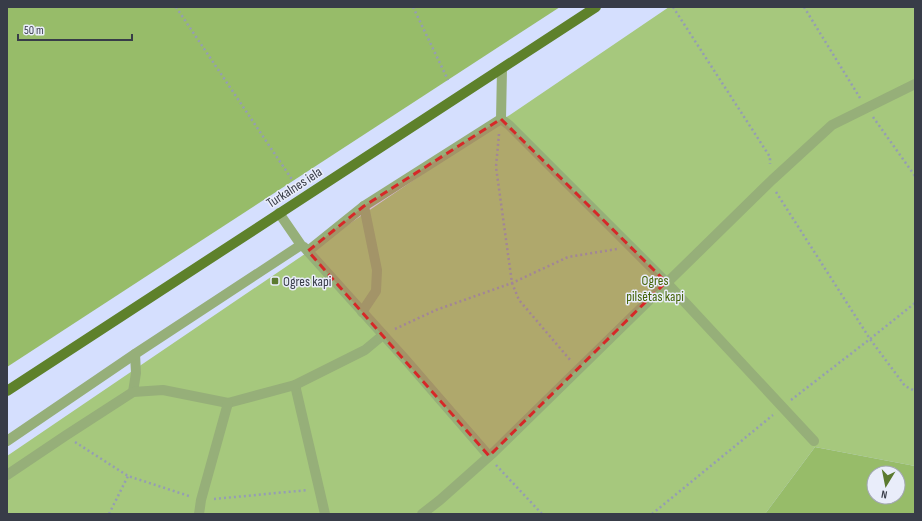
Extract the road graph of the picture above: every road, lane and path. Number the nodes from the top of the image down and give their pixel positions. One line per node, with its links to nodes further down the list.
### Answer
1 (176, 7): 13 (path)
2 (412, 7): 7 (path)
3 (596, 7): 6 (main road, Turkalnes iela)
4 (673, 7): 12 (path)
5 (804, 7): 9 (path)
6 (502, 69): 10 (street); 15 (main road, Turkalnes iela)
7 (448, 80)
8 (915, 84): 9 (street)
9 (866, 108): 11 (path); 12 (street)
10 (501, 119): 14 (street); 16 (street); 19 (path)
11 (915, 176)
12 (772, 180): 18 (street); 26 (path)
13 (293, 181)
14 (364, 206): 17 (street); 20 (street)
15 (279, 213): 17 (street); 25 (main road, Turkalnes iela)
16 (631, 247): 18 (street); 19 (path)
17 (305, 248): 20 (street); 22 (street)
18 (666, 282): 23 (street); 31 (street)
19 (512, 283): 21 (path); 23 (path)
20 (362, 312): 21 (street)
21 (383, 335): 24 (street); 32 (street)
22 (135, 354): 27 (street); 30 (street)
23 (578, 369): 32 (street)
24 (295, 385): 28 (street); 35 (street)
25 (7, 391)
26 (915, 391)
27 (133, 392): 28 (street); 29 (street)
28 (228, 403): 36 (street)
29 (65, 436): 33 (street); 34 (path)
30 (7, 441)
31 (814, 441)
32 (489, 456): 40 (street); 41 (path)
33 (7, 475)
34 (128, 476): 36 (path); 37 (path)
35 (319, 489): 36 (path); 39 (street)
36 (201, 500): 38 (street)
37 (109, 514)
38 (199, 514)
39 (325, 514)
40 (422, 514)
41 (542, 514)

